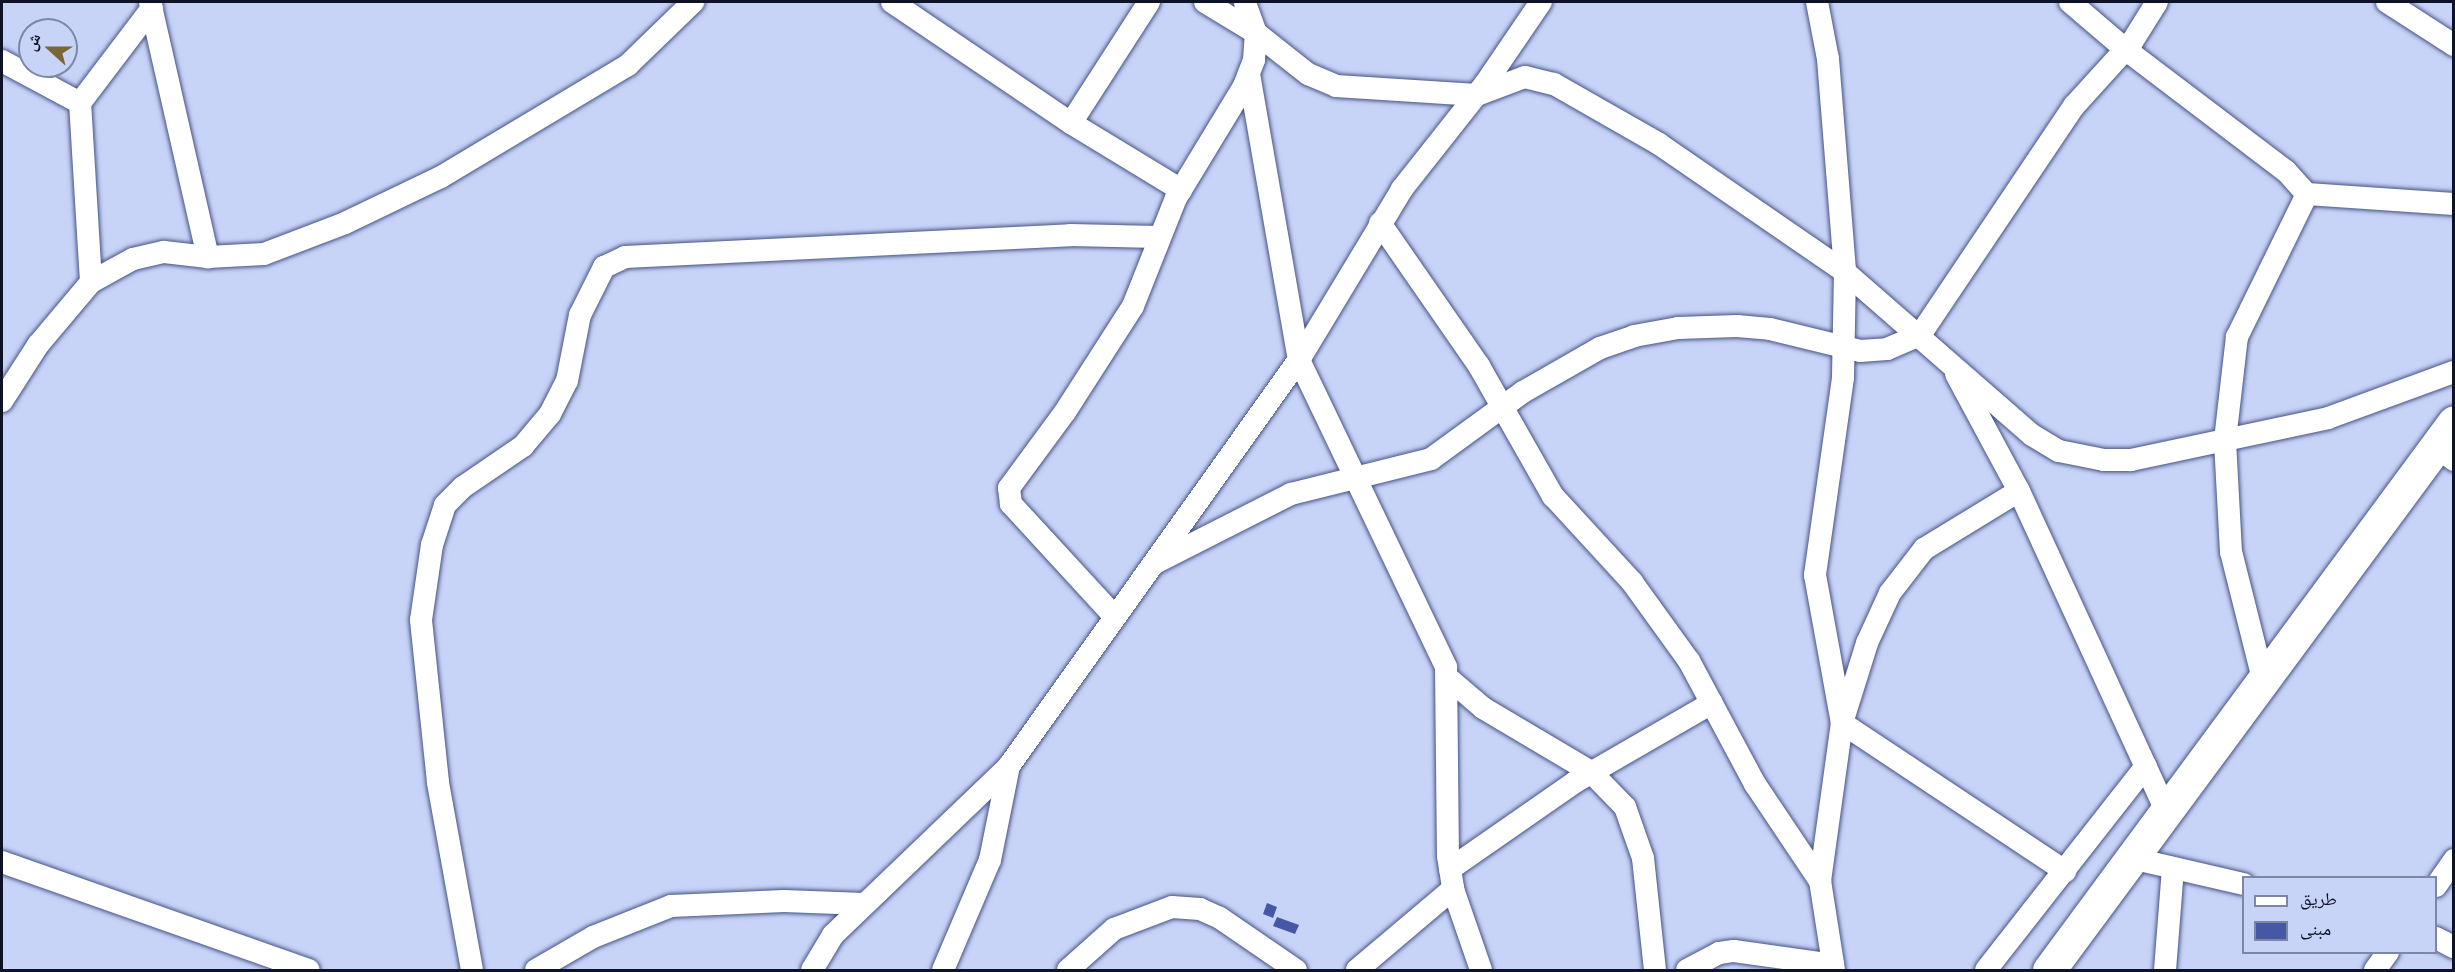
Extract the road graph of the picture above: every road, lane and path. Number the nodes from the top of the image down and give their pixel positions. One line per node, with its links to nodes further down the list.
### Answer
1 (693, 2): 25 (street)
2 (892, 2): 19 (street)
3 (1149, 2): 19 (street)
4 (1205, 2): 12 (street)
5 (1245, 2): 12 (street)
6 (1541, 2): 17 (street)
7 (1817, 2): 26 (street)
8 (2070, 2): 14 (street)
9 (2157, 2): 14 (street)
10 (2387, 2): 13 (street)
11 (151, 5): 18 (street); 25 (street)
12 (1256, 33): 16 (street); 17 (street)
13 (2454, 45)
14 (2125, 49): 21 (street); 28 (street)
15 (2, 61): 18 (street)
16 (1249, 74): 20 (street); 30 (street)
17 (1477, 95): 23 (street); 26 (street)
18 (80, 103): 27 (street)
19 (1071, 123): 20 (street)
20 (1181, 190): 24 (street)
21 (2307, 194): 22 (street); 35 (street)
22 (2454, 204)
23 (1380, 224): 30 (street); 34 (street)
24 (1159, 237): 40 (street); 65 (street)
25 (208, 257): 27 (street)
26 (1845, 272): 28 (street); 29 (street)
27 (91, 282): 33 (street)
28 (1920, 335): 29 (street); 31 (street)
29 (1843, 350): 34 (street); 44 (street)
30 (1299, 360): 37 (street); 39 (street)
31 (1949, 360): 35 (street); 38 (street)
32 (2454, 372): 35 (street)
33 (2, 401)
34 (1504, 406): 37 (street); 43 (street)
35 (2225, 440): 42 (street)
36 (2448, 443): 42 (highway)
37 (1354, 479): 39 (street); 41 (street)
38 (2019, 492): 44 (street); 46 (street)
39 (1155, 563): 40 (street)
40 (1115, 617): 45 (street)
41 (1448, 678): 47 (street); 54 (street)
42 (2263, 679): 48 (highway)
43 (1712, 703): 47 (street); 55 (street)
44 (1842, 723): 53 (street); 55 (street)
45 (1009, 765): 58 (street); 68 (street)
46 (2146, 766): 48 (street); 53 (street)
47 (1590, 772): 54 (street); 73 (street)
48 (2166, 811): 49 (highway)
49 (2131, 858): 52 (street); 76 (highway)
50 (2454, 860): 57 (street)
51 (2, 861): 64 (street)
52 (2173, 868): 56 (street); 77 (street)
53 (2065, 871): 75 (street)
54 (1452, 879): 71 (street); 72 (street)
55 (1820, 881): 63 (street)
56 (2242, 884)
57 (2437, 885)
58 (864, 904): 66 (street); 67 (street)
59 (2437, 938): 60 (street)
60 (2454, 947)
61 (2387, 954): 78 (street)
62 (1270, 963): 69 (street); 70 (street)
63 (1833, 968): 74 (street)
64 (309, 970)
65 (472, 970)
66 (536, 970)
67 (812, 970)
68 (943, 970)
69 (1068, 970)
70 (1296, 970)
71 (1357, 970)
72 (1481, 970)
73 (1655, 970)
74 (1687, 970)
75 (1986, 970)
76 (2049, 970)
77 (2165, 970)
78 (2376, 970)

